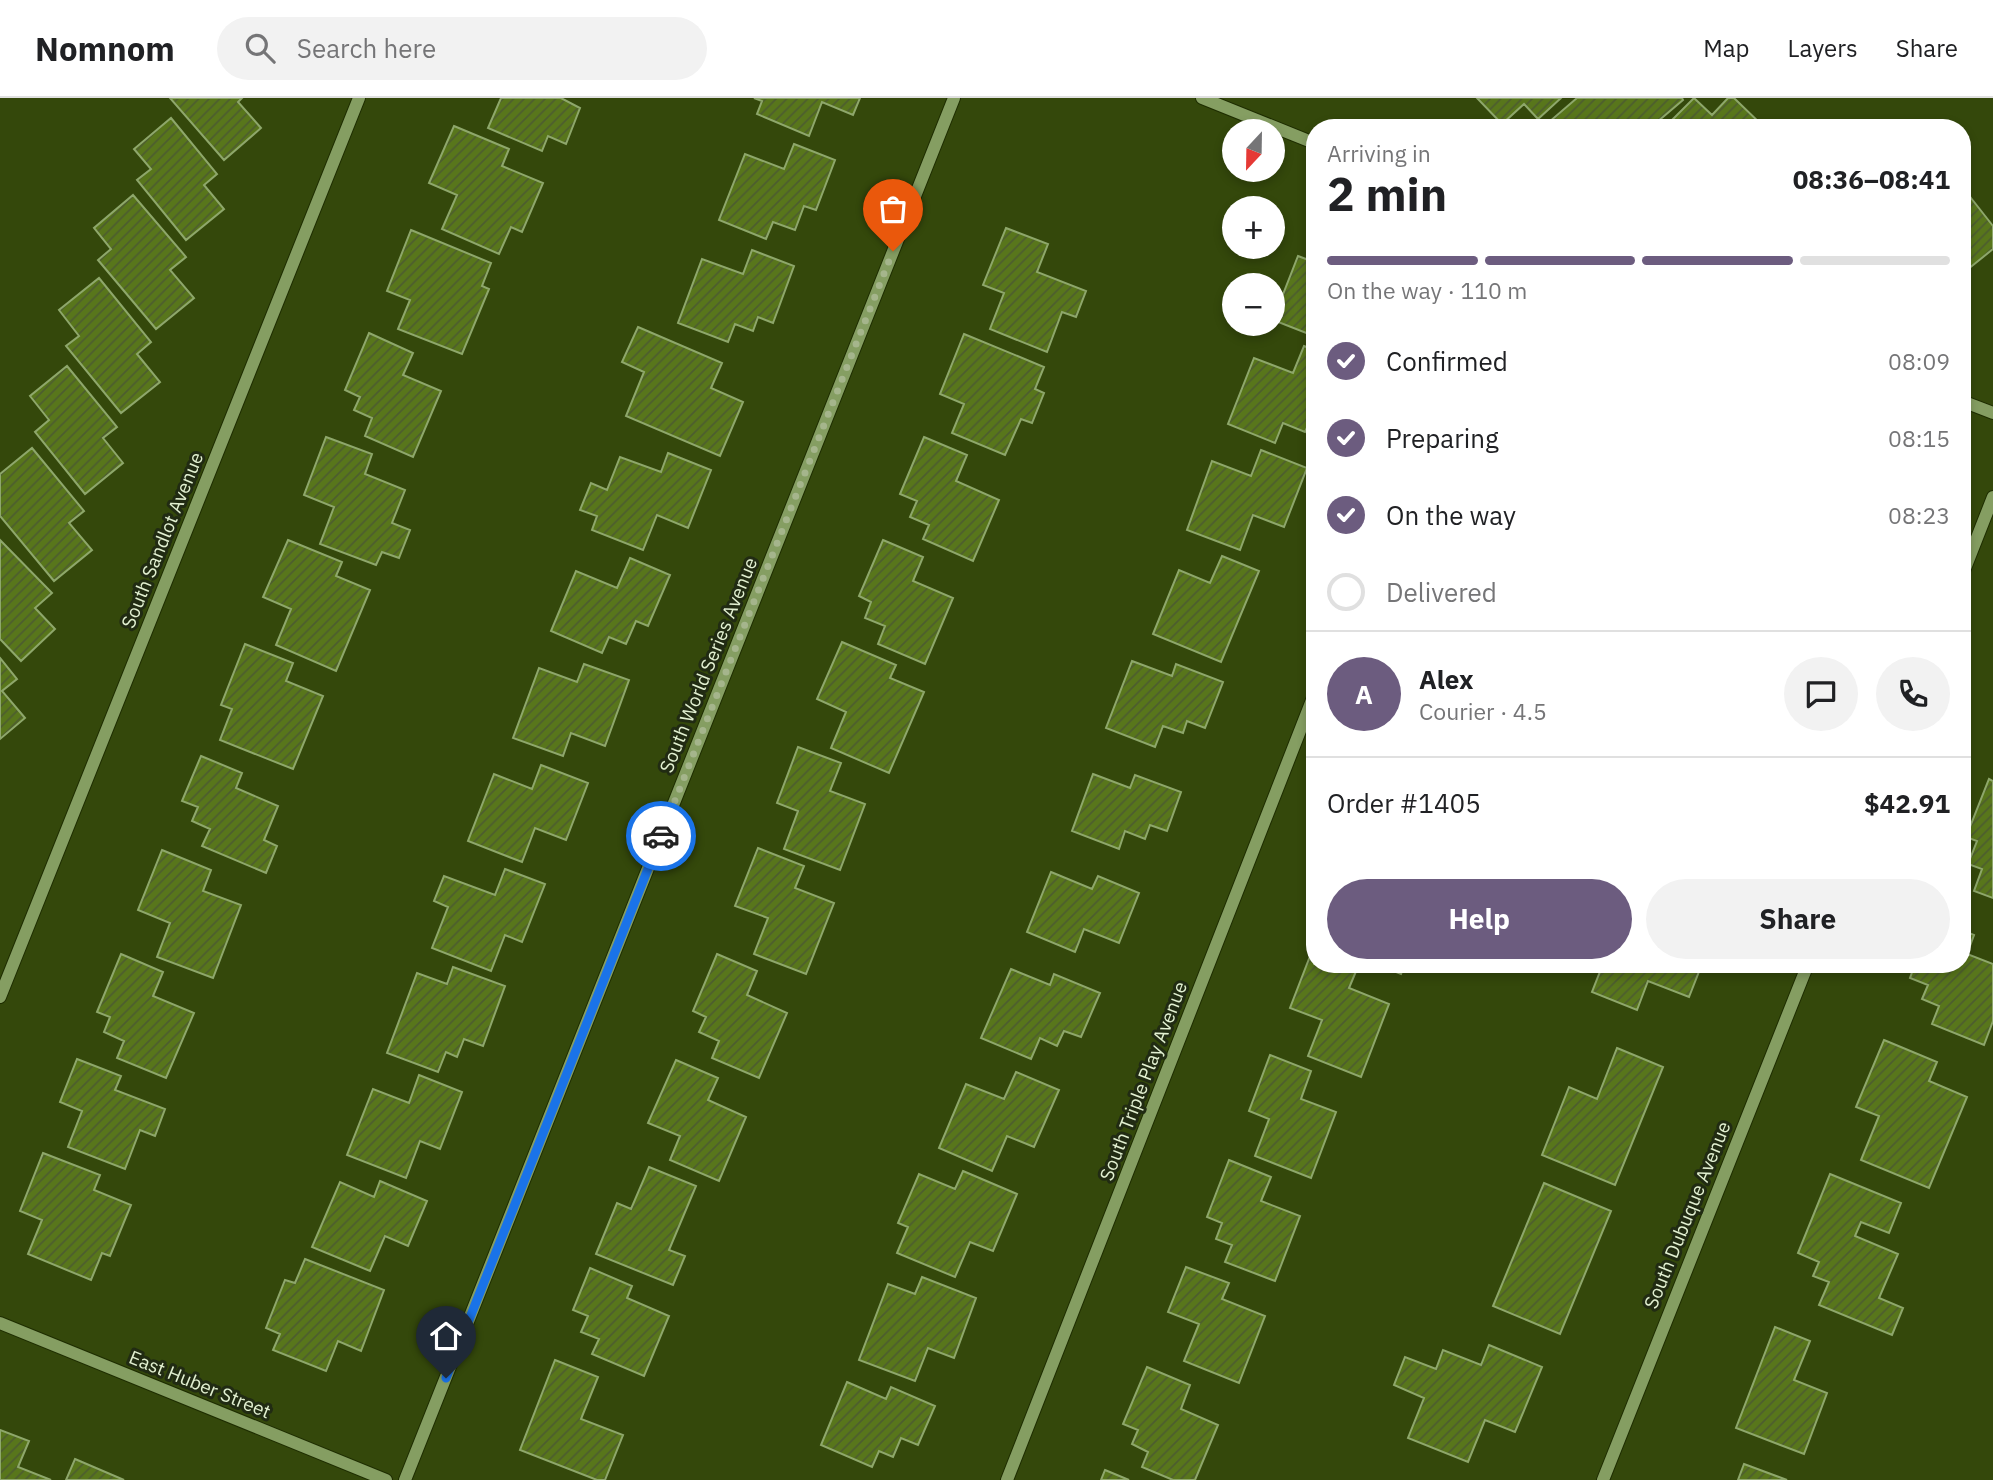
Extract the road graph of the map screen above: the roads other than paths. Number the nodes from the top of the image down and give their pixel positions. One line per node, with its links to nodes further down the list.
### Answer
1 (359, 98): 11 (street, South Sandlot Avenue)
2 (954, 98): 14 (street, South World Series Avenue)
3 (1202, 98): 4 (street)
4 (1306, 140)
5 (1971, 404): 6 (street)
6 (1993, 413)
7 (1993, 497): 8 (street)
8 (1971, 553)
9 (1306, 715): 15 (street, South Triple Play Avenue)
10 (1804, 973): 16 (street, South Dubuque Avenue)
11 (0, 997)
12 (0, 1323): 13 (street, East Huber Street)
13 (386, 1480)
14 (405, 1480)
15 (1007, 1480)
16 (1603, 1480)

